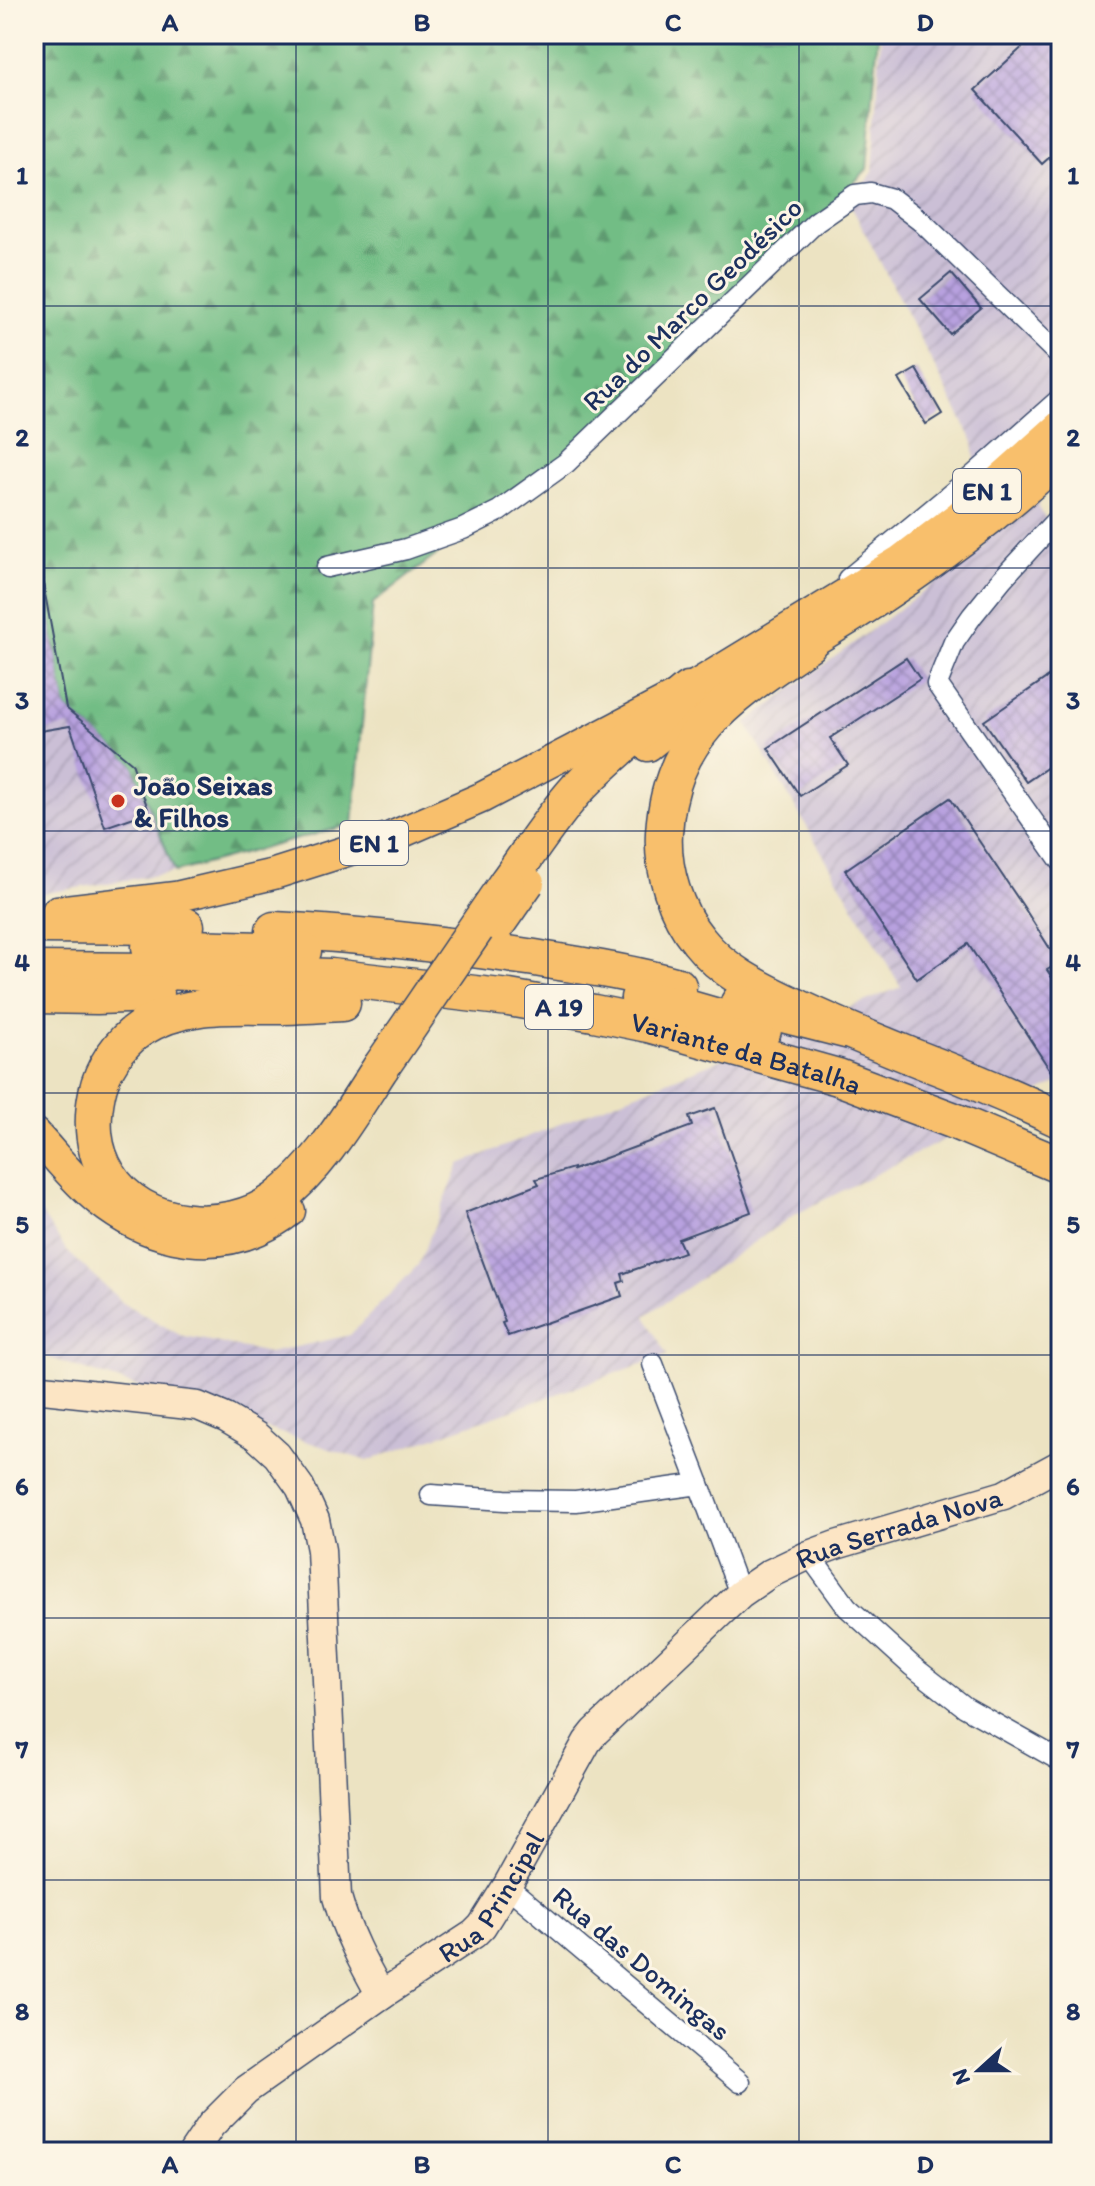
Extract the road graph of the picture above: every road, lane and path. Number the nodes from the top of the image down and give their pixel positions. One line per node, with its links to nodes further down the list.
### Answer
1 (1061, 357): 6 (street, Rua do Marco Geodésico)
2 (1061, 398): 7 (street)
3 (1061, 425): 7 (main road, EN 1)
4 (1061, 459): 7 (main road, EN 1)
5 (1061, 515): 9 (street)
6 (327, 567)
7 (808, 630): 8 (main road, EN 1); 10 (main road, EN 1); 17 (highway)
8 (688, 690): 10 (highway); 11 (main road, EN 1)
9 (1061, 861)
10 (518, 883): 18 (highway, bridge)
11 (34, 913)
12 (34, 925): 17 (highway)
13 (34, 947): 21 (highway, Variante da Batalha / A 19)
14 (34, 970): 22 (highway, Variante da Batalha / A 19)
15 (34, 995): 16 (highway)
16 (342, 1003): 18 (highway); 23 (highway)
17 (846, 1030): 19 (highway)
18 (389, 1070): 20 (main road)
19 (1061, 1120)
20 (34, 1133)
21 (1061, 1140)
22 (1061, 1166)
23 (1061, 1184)
24 (653, 1364): 27 (street)
25 (34, 1388): 33 (street)
26 (1061, 1464): 29 (street, Rua Serrada Nova)
27 (699, 1484): 28 (street); 30 (street)
28 (431, 1495)
29 (809, 1555): 30 (street, Rua Serrada Nova); 31 (street)
30 (740, 1594): 32 (street, Rua Principal)
31 (1061, 1761)
32 (507, 1886): 33 (street, Rua Principal); 34 (street, Rua das Domingas)
33 (381, 1995): 35 (street, Rua Principal)
34 (740, 2082)
35 (193, 2152)

